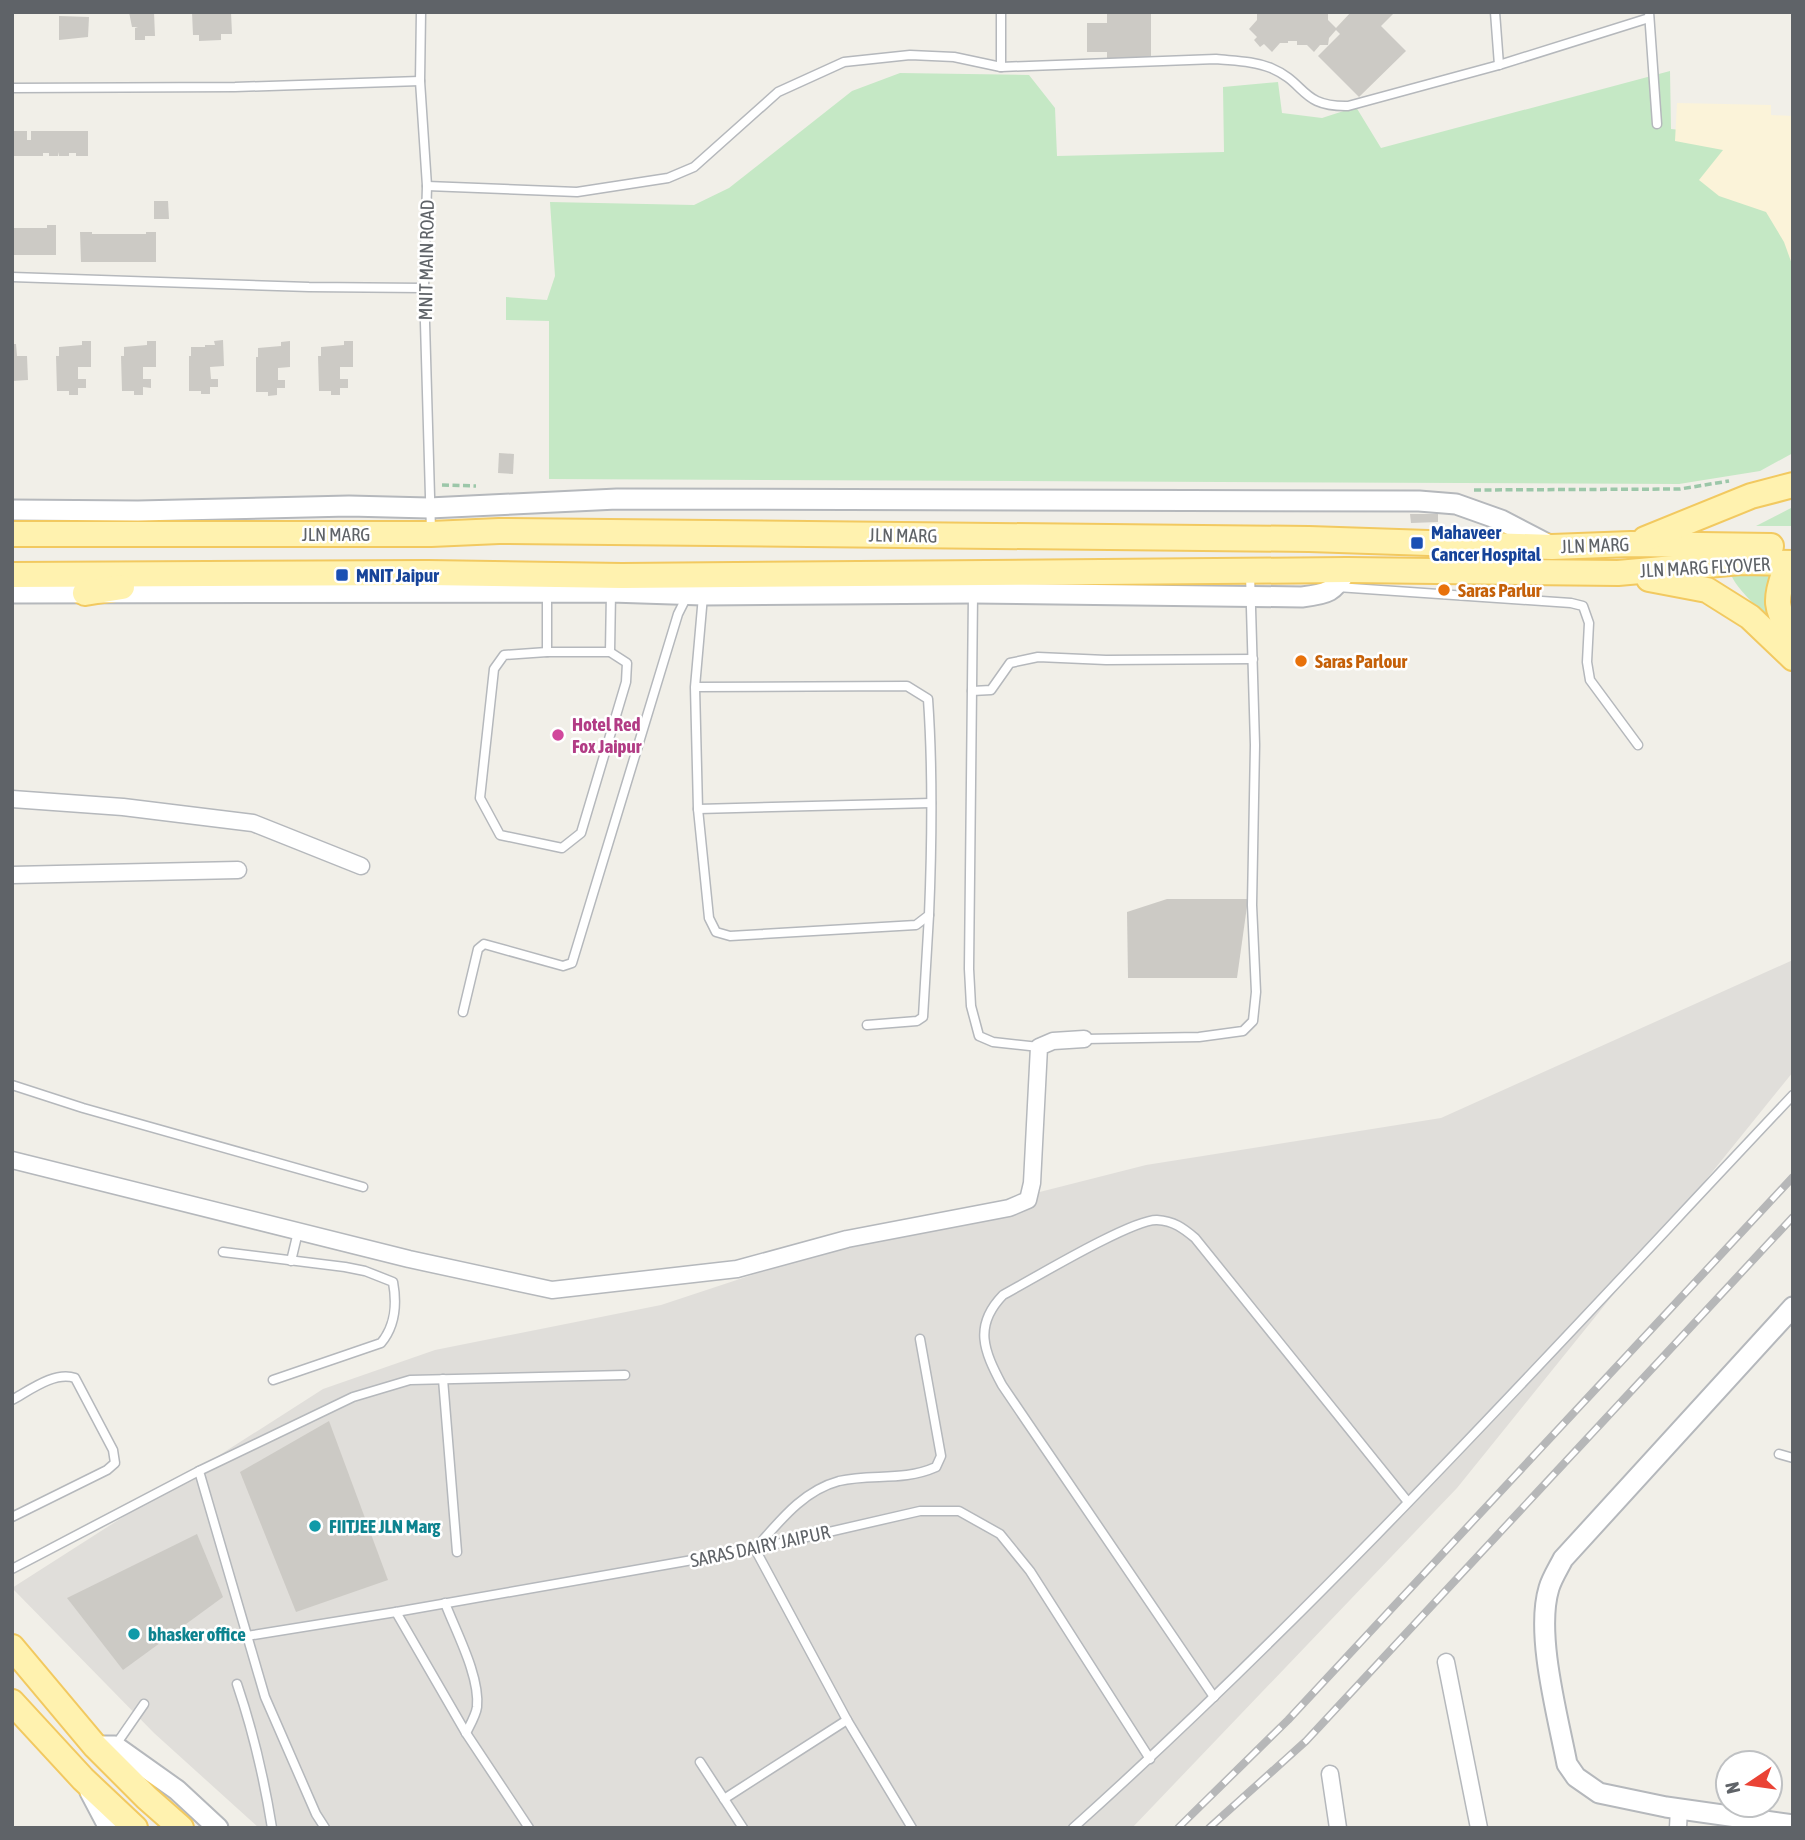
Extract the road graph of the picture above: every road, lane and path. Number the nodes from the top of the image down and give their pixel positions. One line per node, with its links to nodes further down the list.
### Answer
1 (421, 12): 7 (lane, MNIT MAIN ROAD)
2 (1001, 12): 6 (lane)
3 (1495, 12): 5 (lane)
4 (1649, 15): 5 (lane); 9 (lane)
5 (1499, 65): 6 (lane)
6 (1001, 67): 10 (lane)
7 (420, 81): 8 (lane); 10 (lane, MNIT MAIN ROAD)
8 (12, 88)
9 (1657, 124)
10 (427, 186): 12 (lane, MNIT MAIN ROAD)
11 (12, 277): 12 (lane)
12 (424, 288): 14 (lane, MNIT MAIN ROAD)
13 (1793, 485): 18 (main road)
14 (429, 508): 15 (street); 17 (lane, MNIT MAIN ROAD); 19 (street)
15 (12, 510)
16 (12, 534): 17 (main road, JLN MARG)
17 (431, 534): 19 (main road, JLN MARG)
18 (1631, 544): 19 (main road, JLN MARG); 20 (main road, JLN MARG)
19 (1552, 547)
20 (1791, 557): 22 (main road, JLN MARG FLYOVER); 34 (main road)
21 (1250, 571): 25 (main road, JLN MARG); 27 (main road, JLN MARG); 33 (lane)
22 (1618, 573): 25 (main road, JLN MARG); 37 (main road)
23 (12, 575): 24 (main road, JLN MARG)
24 (174, 576): 26 (main road, JLN MARG); 31 (main road)
25 (1342, 578): 33 (street); 41 (lane)
26 (429, 583): 28 (main road, JLN MARG); 31 (street); 32 (street)
27 (973, 583): 28 (main road, JLN MARG); 33 (street); 40 (lane)
28 (697, 584): 29 (street); 39 (lane); 49 (lane)
29 (611, 592): 32 (street); 36 (lane)
30 (12, 593): 31 (street)
31 (85, 593)
32 (547, 593): 35 (lane)
33 (1250, 597): 38 (lane)
34 (1793, 634)
35 (547, 652): 36 (lane); 36 (lane)
36 (610, 652)
37 (1793, 658)
38 (1253, 659): 40 (lane); 51 (lane)
39 (695, 687): 43 (lane); 44 (lane)
40 (972, 691): 52 (lane)
41 (1638, 745)
42 (12, 799): 45 (street)
43 (931, 803): 44 (lane); 48 (lane)
44 (698, 809): 48 (lane)
45 (361, 866)
46 (238, 870): 47 (street)
47 (12, 875)
48 (929, 915): 50 (lane)
49 (463, 1012)
50 (867, 1025)
51 (1084, 1039): 52 (street)
52 (1039, 1047): 57 (street)
53 (12, 1085): 56 (lane)
54 (1793, 1095): 69 (lane)
55 (12, 1160): 57 (street)
56 (363, 1187)
57 (298, 1232): 59 (lane)
58 (223, 1252): 59 (lane)
59 (291, 1261): 64 (lane)
60 (1793, 1307): 90 (street)
61 (920, 1339): 71 (lane)
62 (625, 1376): 63 (lane)
63 (443, 1378): 68 (lane); 72 (lane)
64 (273, 1380)
65 (12, 1399): 70 (lane)
66 (1779, 1454): 67 (lane)
67 (1793, 1458)
68 (199, 1471): 73 (lane); 76 (lane)
69 (1408, 1503): 80 (lane); 80 (lane)
70 (12, 1517)
71 (755, 1549): 74 (lane, SARAS DAIRY JAIPUR); 83 (lane); 86 (lane, SARAS DAIRY JAIPUR)
72 (457, 1552)
73 (12, 1569)
74 (444, 1603): 75 (lane, SARAS DAIRY JAIPUR); 84 (lane)
75 (396, 1612): 76 (lane, SARAS DAIRY JAIPUR); 84 (lane)
76 (247, 1636): 96 (lane)
77 (12, 1647): 85 (main road)
78 (1446, 1662): 102 (street)
79 (237, 1684): 95 (lane)
80 (1214, 1697): 86 (lane)
81 (12, 1702): 91 (main road)
82 (144, 1704): 85 (lane)
83 (847, 1720): 89 (lane); 99 (lane)
84 (466, 1732): 97 (lane)
85 (105, 1746): 93 (main road); 94 (street)
86 (1150, 1759): 100 (lane)
87 (700, 1762): 89 (lane)
88 (1329, 1774): 101 (street)
89 (724, 1799): 98 (lane)
90 (1678, 1818): 92 (street)
91 (123, 1825)
92 (1793, 1825)
93 (181, 1828)
94 (218, 1828)
95 (272, 1828)
96 (324, 1828)
97 (529, 1828)
98 (743, 1828)
99 (912, 1828)
100 (1073, 1828)
101 (1338, 1828)
102 (1479, 1828)

